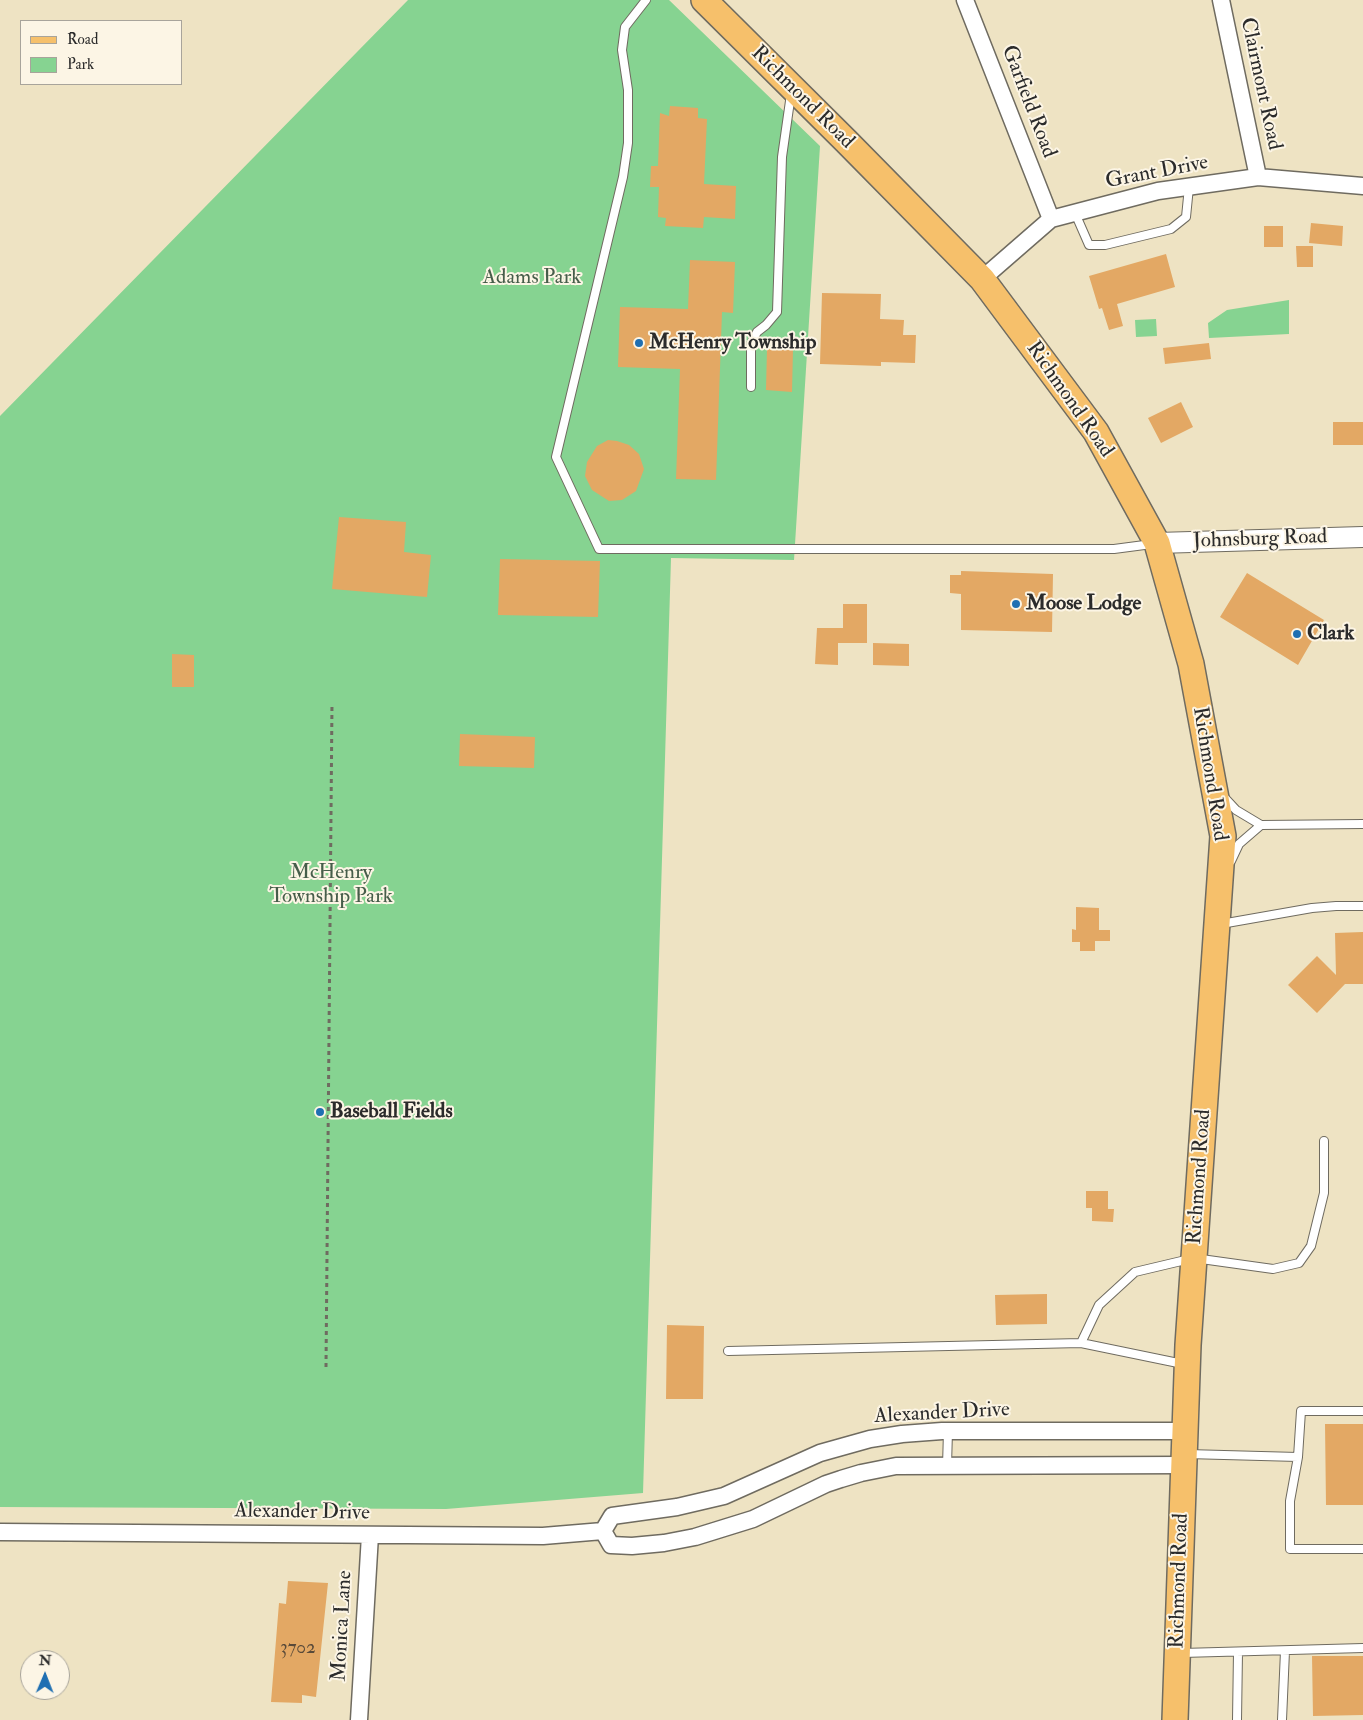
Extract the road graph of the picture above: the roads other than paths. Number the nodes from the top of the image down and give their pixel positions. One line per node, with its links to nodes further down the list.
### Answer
1 (646, 0): 14 (lane)
2 (704, 0): 5 (main road, Richmond Road)
3 (965, 0): 10 (street, Garfield Road)
4 (1221, 0): 6 (street, Clairmont Road)
5 (792, 87): 11 (main road, Richmond Road); 12 (lane)
6 (1258, 177): 7 (street, Grant Drive); 8 (street, Grant Drive)
7 (1363, 186)
8 (1189, 187): 9 (street, Grant Drive); 9 (lane)
9 (1075, 213): 10 (street, Grant Drive)
10 (1051, 219): 11 (street, Grant Drive)
11 (982, 279): 14 (main road, Richmond Road)
12 (751, 387)
13 (1363, 538): 14 (street, Johnsburg Road)
14 (1157, 543): 15 (main road, Richmond Road)
15 (1214, 786): 17 (lane); 18 (main road, Richmond Road)
16 (1363, 824): 17 (lane)
17 (1261, 825): 18 (lane)
18 (1219, 887): 20 (main road, Richmond Road)
19 (1363, 906): 20 (lane)
20 (1217, 925): 22 (main road, Richmond Road)
21 (1324, 1141): 22 (lane)
22 (1194, 1258): 23 (lane); 25 (main road, Richmond Road)
23 (1081, 1343): 24 (lane); 25 (lane)
24 (728, 1351)
25 (1188, 1365): 28 (main road, Richmond Road)
26 (1363, 1411): 29 (lane)
27 (948, 1431): 28 (street, Alexander Drive); 30 (lane); 31 (street, Alexander Drive)
28 (1185, 1450): 29 (lane); 30 (street); 38 (main road, Richmond Road)
29 (1298, 1457): 34 (lane)
30 (947, 1466): 31 (street)
31 (602, 1531): 33 (street, Alexander Drive)
32 (0, 1532): 33 (street, Alexander Drive)
33 (370, 1535): 39 (street, Monica Lane)
34 (1363, 1549)
35 (1363, 1648): 36 (lane)
36 (1284, 1651): 37 (lane); 42 (lane)
37 (1238, 1652): 38 (lane); 41 (lane)
38 (1177, 1654): 40 (main road, Richmond Road)
39 (359, 1720)
40 (1175, 1720)
41 (1237, 1720)
42 (1282, 1720)

